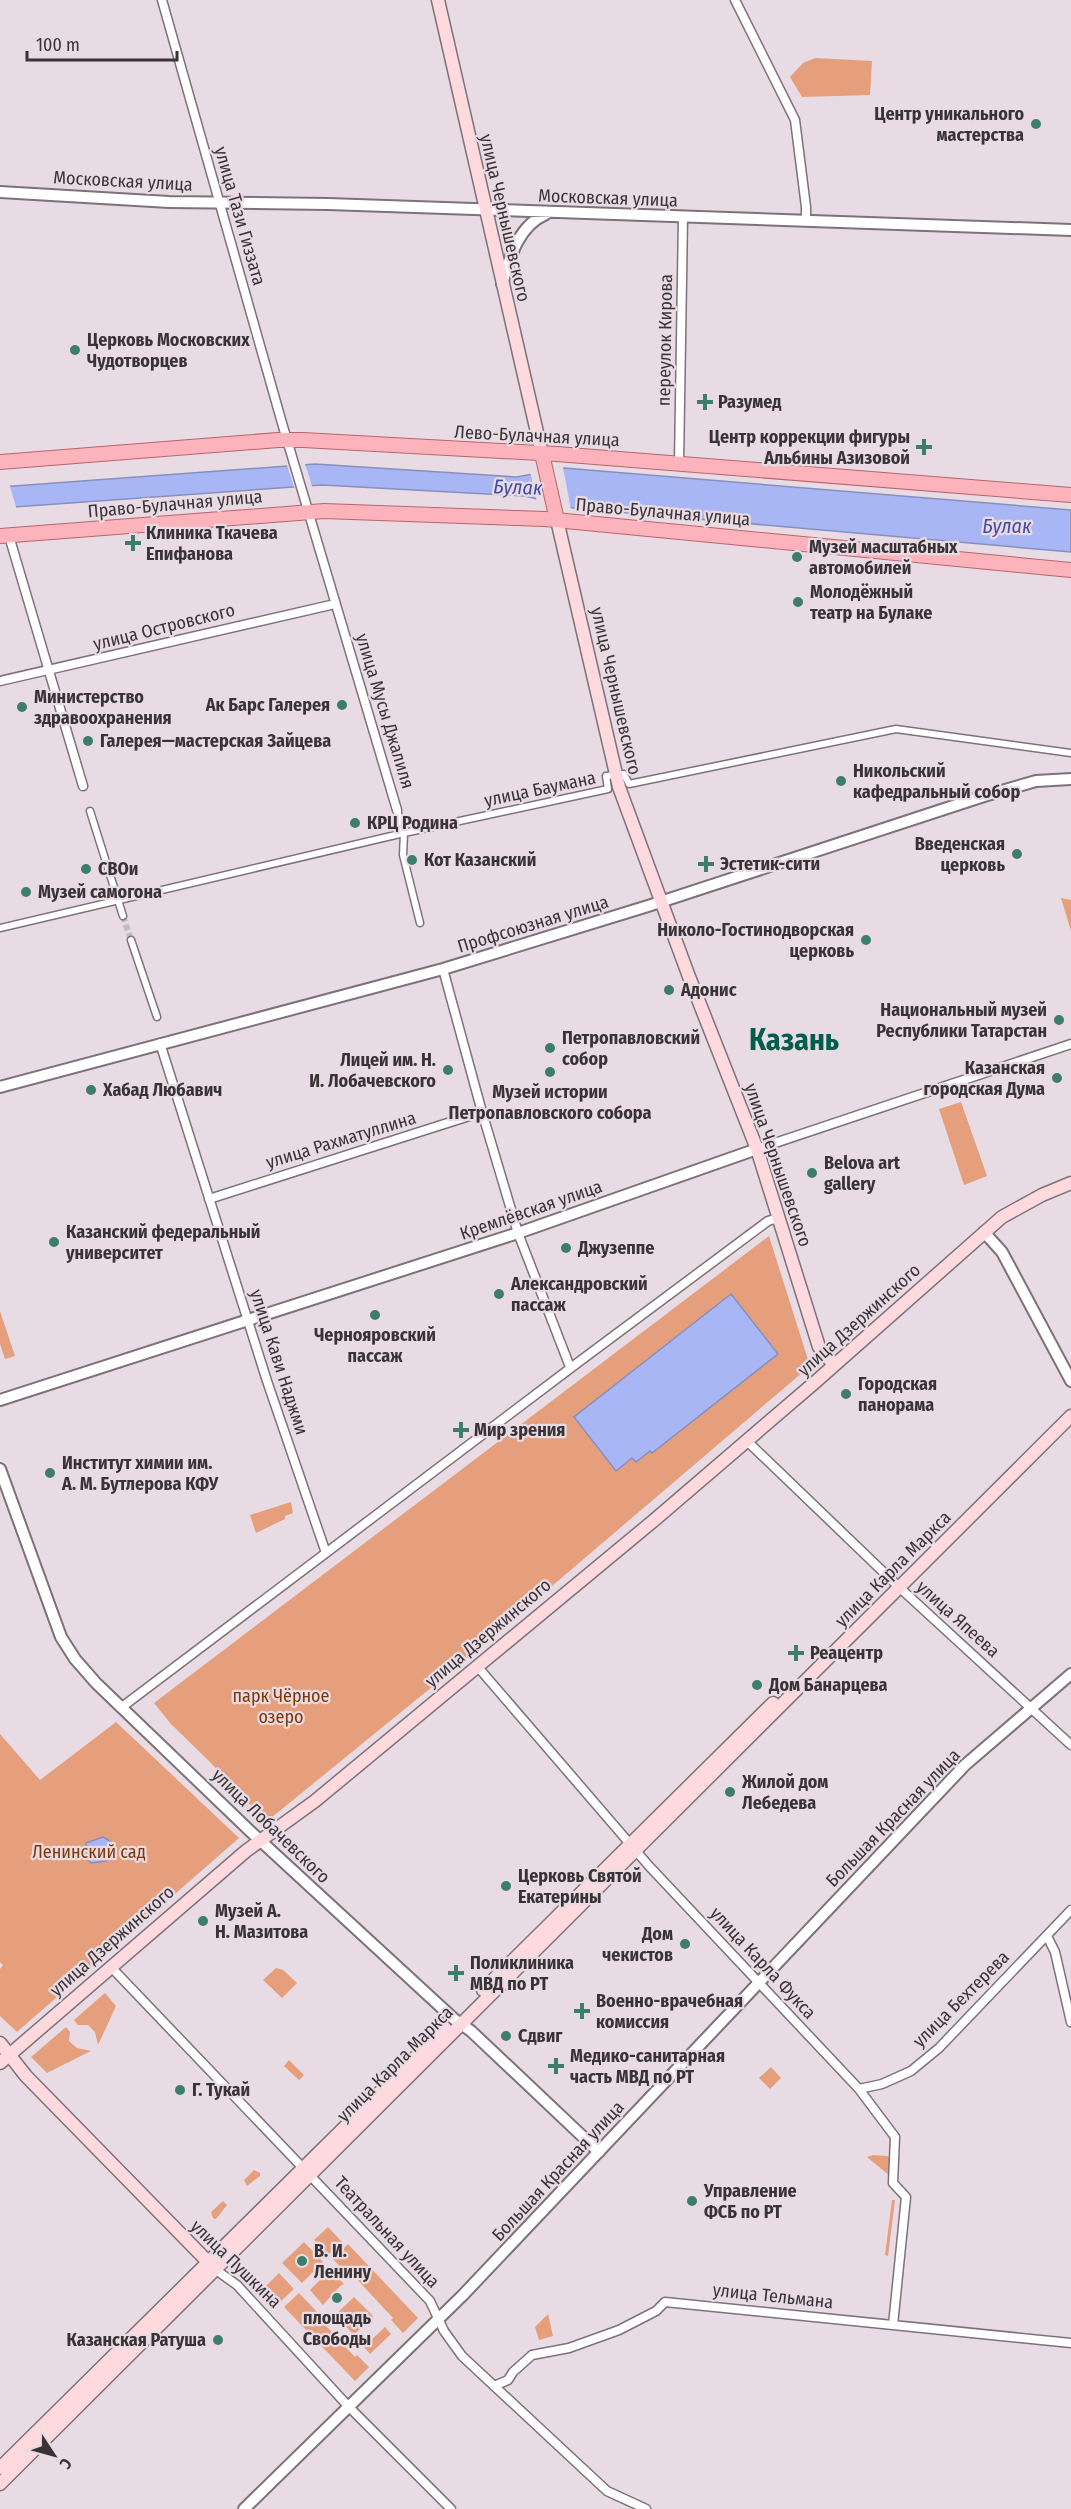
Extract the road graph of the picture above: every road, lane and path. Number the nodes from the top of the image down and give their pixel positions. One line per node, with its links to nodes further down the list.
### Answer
1 (162, 0): 5 (street, улица Тази Гиззата)
2 (438, 0): 6 (main road, улица Чернышевского)
3 (735, 0): 9 (street)
4 (0, 192): 5 (street, Московская улица)
5 (219, 201): 6 (street, Московская улица); 12 (street, улица Тази Гиззата)
6 (485, 209): 7 (street, Московская улица); 11 (main road, улица Чернышевского)
7 (549, 212): 8 (street, Московская улица); 11 (street)
8 (683, 217): 9 (street, Московская улица); 15 (street, переулок Кирова)
9 (806, 221): 10 (street, Московская улица)
10 (1071, 230)
11 (502, 285): 13 (main road, улица Чернышевского)
12 (290, 445): 13 (main road, Лево-Булачная улица); 14 (main road, Лево-Булачная улица); 17 (street, улица Тази Гиззата)
13 (543, 460): 15 (main road, Лево-Булачная улица); 18 (main road, улица Чернышевского)
14 (0, 462)
15 (679, 464): 16 (main road, Лево-Булачная улица)
16 (1071, 495)
17 (307, 506): 18 (main road, Право-Булачная улица); 19 (main road, Право-Булачная улица); 21 (street, улица Мусы Джалиля)
18 (556, 514): 20 (main road, Право-Булачная улица); 25 (main road, улица Чернышевского)
19 (4, 536): 22 (street)
20 (1071, 570)
21 (335, 604): 22 (street, улица Островского); 28 (street, улица Мусы Джалиля)
22 (48, 670): 23 (street, улица Островского); 27 (street)
23 (0, 681)
24 (1071, 753): 25 (street, улица Баумана)
25 (616, 775): 30 (street, улица Баумана); 32 (main road, улица Чернышевского)
26 (1071, 779): 32 (street, Профсоюзная улица)
27 (83, 786)
28 (397, 810): 30 (street, улица Мусы Джалиля)
29 (90, 811): 31 (street)
30 (404, 833): 31 (street, улица Баумана); 34 (street, улица Мусы Джалиля)
31 (118, 902): 33 (street); 35 (street, улица Баумана)
32 (660, 902): 37 (street, Профсоюзная улица); 43 (main road, улица Чернышевского)
33 (123, 916)
34 (420, 923)
35 (0, 928)
36 (131, 940): 38 (street)
37 (443, 969): 39 (street, Профсоюзная улица); 42 (street)
38 (157, 1017)
39 (160, 1043): 41 (street, Профсоюзная улица); 45 (street, улица Кави Наджми)
40 (1071, 1044): 43 (street, Кремлёвская улица)
41 (0, 1087)
42 (482, 1112): 45 (street, улица Рахматуллина); 48 (street)
43 (757, 1149): 46 (main road, улица Чернышевского); 48 (street, Кремлёвская улица)
44 (1071, 1183): 47 (main road, улица Дзержинского)
45 (209, 1199): 49 (street, улица Кави Наджми)
46 (778, 1218): 50 (main road, улица Чернышевского); 51 (street)
47 (984, 1232): 50 (main road, улица Дзержинского); 52 (street)
48 (518, 1233): 49 (street, Кремлёвская улица); 51 (street)
49 (248, 1319): 53 (street, Кремлёвская улица); 58 (street, улица Кави Наджми)
50 (834, 1365): 56 (main road, улица Дзержинского)
51 (570, 1367): 58 (street)
52 (1071, 1382)
53 (0, 1400)
54 (1071, 1406): 59 (main road, улица Карла Маркса)
55 (1071, 1416): 59 (main road, улица Карла Маркса)
56 (747, 1441): 59 (street, улица Япеева); 60 (main road, улица Дзержинского)
57 (0, 1469): 62 (street, улица Лобачевского)
58 (326, 1553): 62 (street)
59 (897, 1585): 63 (street, улица Япеева); 66 (main road, улица Карла Маркса)
60 (477, 1666): 65 (main road, улица Дзержинского); 66 (street, улица Карла Фукса)
61 (1071, 1674): 63 (street, Большая Красная улица)
62 (122, 1707): 65 (street, улица Лобачевского)
63 (1031, 1709): 64 (street, улица Япеева); 70 (street, Большая Красная улица)
64 (1071, 1745)
65 (261, 1841): 69 (main road, улица Дзержинского); 71 (street, улица Лобачевского)
66 (633, 1848): 70 (street, улица Карла Фукса); 71 (main road, улица Карла Маркса)
67 (1071, 1910): 68 (street, улица Бехтерева)
68 (1047, 1936): 72 (street); 75 (street, улица Бехтерева)
69 (110, 1966): 74 (main road, улица Дзержинского); 77 (street, Театральная улица)
70 (760, 1982): 75 (street, улица Карла Фукса); 76 (street, Большая Красная улица)
71 (458, 2021): 76 (street, улица Лобачевского); 77 (main road, улица Карла Маркса)
72 (1071, 2022)
73 (0, 2043): 74 (main road, улица Пушкина)
74 (3, 2060): 78 (main road, улица Пушкина)
75 (859, 2089): 80 (street, улица Карла Фукса)
76 (598, 2152): 79 (street, Большая Красная улица)
77 (307, 2172): 78 (main road, улица Карла Маркса); 79 (street, Театральная улица)
78 (211, 2267): 83 (street, улица Пушкина); 84 (main road, улица Карла Маркса); 85 (main road, улица Карла Маркса)
79 (439, 2320): 82 (street, Театральная улица); 83 (street, Большая Красная улица)
80 (893, 2325): 81 (street, улица Тельмана); 82 (street, улица Тельмана)
81 (1071, 2343)
82 (495, 2386): 88 (street, Театральная улица)
83 (348, 2406): 86 (street, Большая Красная улица); 87 (street, улица Пушкина)
84 (0, 2468)
85 (0, 2484)
86 (244, 2509)
87 (450, 2509)
88 (646, 2509)

